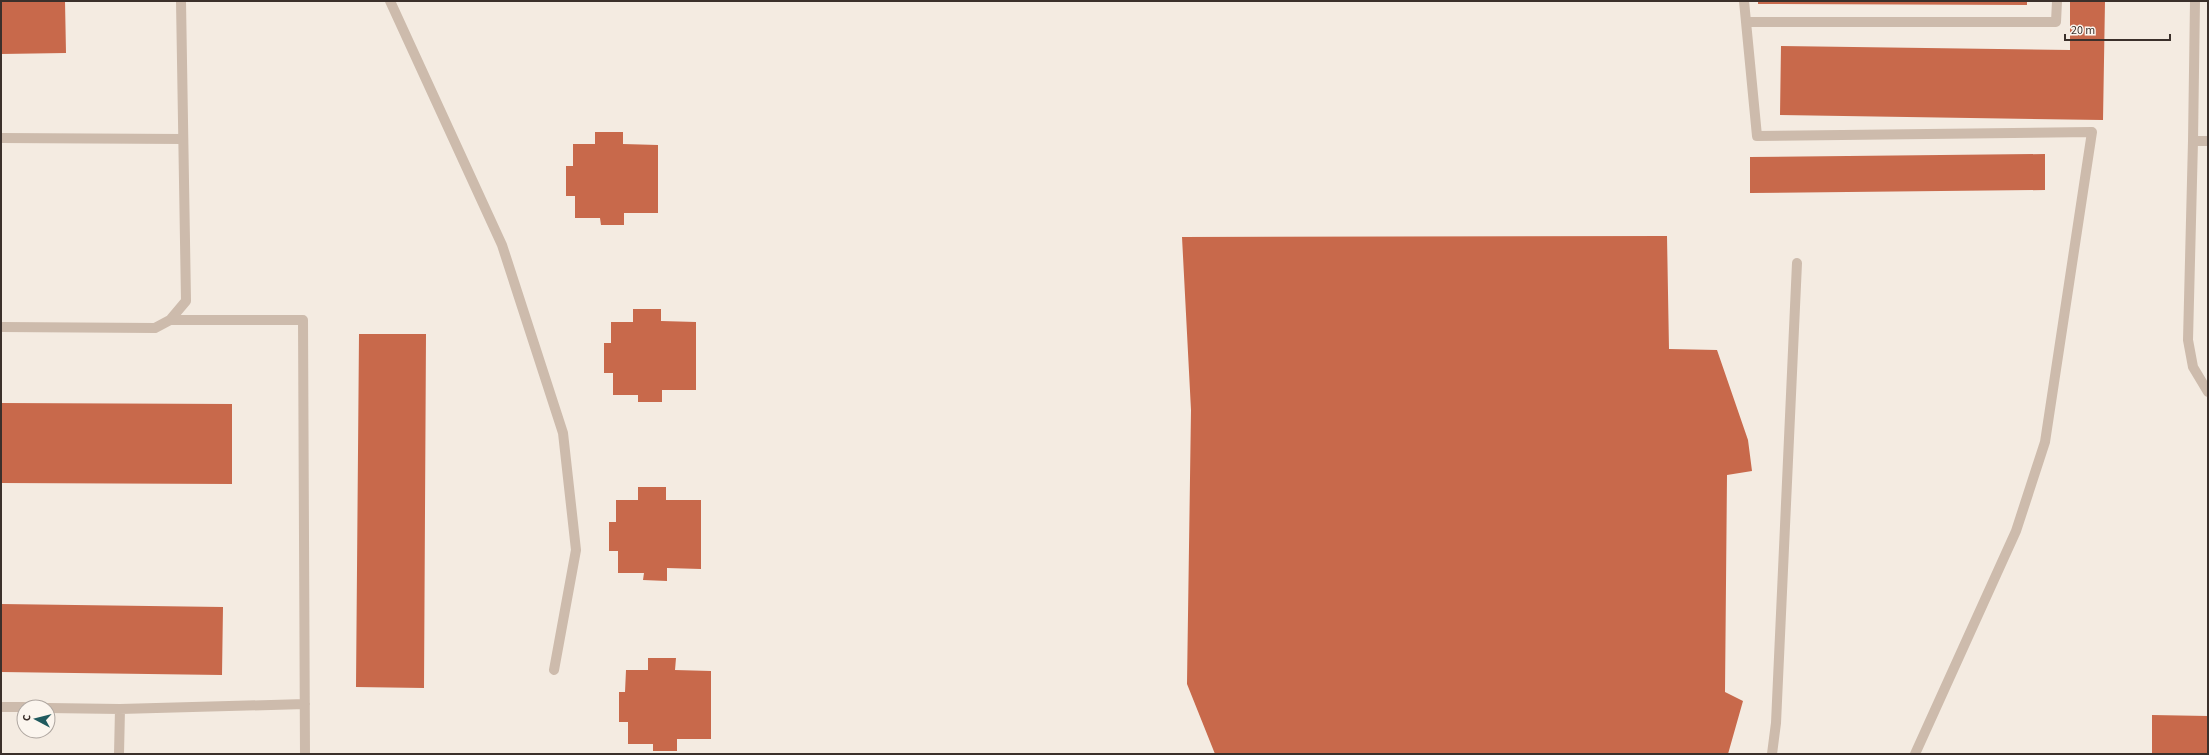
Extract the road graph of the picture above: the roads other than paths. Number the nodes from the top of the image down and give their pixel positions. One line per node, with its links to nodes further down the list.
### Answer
1 (181, 1): 8 (lane)
2 (390, 1): 15 (lane)
3 (1744, 1): 6 (lane)
4 (2057, 1): 6 (lane)
5 (2195, 1): 9 (lane)
6 (1746, 22): 24 (lane)
7 (1, 138): 8 (lane)
8 (183, 139): 12 (lane)
9 (2193, 141): 10 (lane); 14 (lane)
10 (2208, 141)
11 (1797, 263): 23 (lane)
12 (170, 320): 13 (lane); 16 (lane)
13 (1, 327)
14 (2208, 392)
15 (554, 670)
16 (305, 704): 20 (lane); 22 (lane)
17 (1, 707): 18 (lane)
18 (16, 707)
19 (56, 708): 20 (lane)
20 (120, 709): 21 (lane)
21 (119, 754)
22 (305, 754)
23 (1772, 754)
24 (1915, 754)

